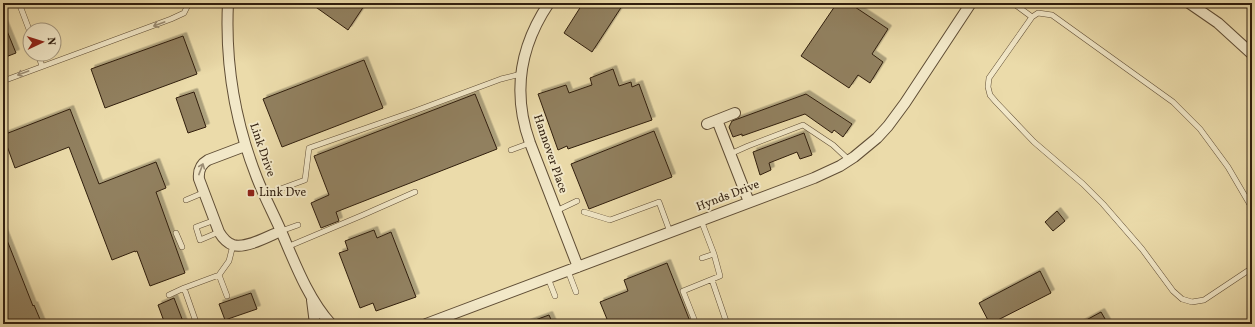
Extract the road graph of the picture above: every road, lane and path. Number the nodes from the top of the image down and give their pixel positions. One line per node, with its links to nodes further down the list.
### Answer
1 (19, 3): 9 (lane)
2 (189, 3): 12 (lane, one-way to 12)
3 (228, 3): 19 (street, Link Drive)
4 (549, 3): 13 (street, Hannover Place)
5 (972, 3): 22 (street, Hynds Drive)
6 (1013, 3): 8 (lane)
7 (1190, 3): 10 (street)
8 (1032, 17): 29 (lane); 45 (lane)
9 (26, 22)
10 (1252, 54)
11 (41, 62): 12 (lane)
12 (42, 66): 14 (lane, one-way to 14)
13 (521, 74): 18 (street, Hannover Place); 25 (lane)
14 (3, 81)
15 (735, 113): 16 (street)
16 (717, 120): 17 (street); 21 (street)
17 (707, 124)
18 (530, 143): 20 (lane); 30 (street, Hannover Place)
19 (245, 146): 23 (street, one-way to 19); 25 (street, Link Drive)
20 (511, 150)
21 (730, 154): 22 (lane); 28 (street)
22 (849, 160): 28 (street, Hynds Drive)
23 (204, 192): 26 (lane); 32 (street)
24 (415, 192): 41 (lane)
25 (264, 195): 35 (street, Link Drive)
26 (186, 200)
27 (578, 201): 30 (lane)
28 (749, 202): 33 (street, Hynds Drive)
29 (1252, 208)
30 (556, 211): 44 (street, Hannover Place)
31 (584, 212): 37 (lane)
32 (215, 220): 36 (street); 36 (lane)
33 (701, 220): 37 (street, Hynds Drive); 42 (lane)
34 (298, 224): 35 (lane)
35 (281, 231): 39 (street); 41 (street, Link Drive)
36 (219, 232): 39 (street)
37 (670, 232): 44 (street, Hynds Drive)
38 (176, 233): 40 (lane)
39 (233, 245): 47 (lane)
40 (182, 247)
41 (287, 247): 54 (street, Link Drive)
42 (714, 254): 43 (lane); 49 (lane)
43 (702, 258)
44 (578, 267): 46 (street, Hynds Drive)
45 (1252, 268)
46 (568, 271): 48 (street, Hynds Drive); 51 (lane)
47 (219, 275): 50 (lane); 53 (lane)
48 (548, 278): 55 (lane); 59 (street, Hynds Drive)
49 (712, 280): 60 (lane); 61 (lane)
50 (184, 288): 52 (lane); 56 (lane)
51 (576, 292)
52 (169, 295)
53 (227, 296)
54 (311, 296): 57 (street, Link Drive); 58 (street, Link Drive)
55 (555, 296)
56 (196, 322)
57 (315, 324)
58 (331, 324)
59 (426, 324)
60 (696, 324)
61 (727, 324)

